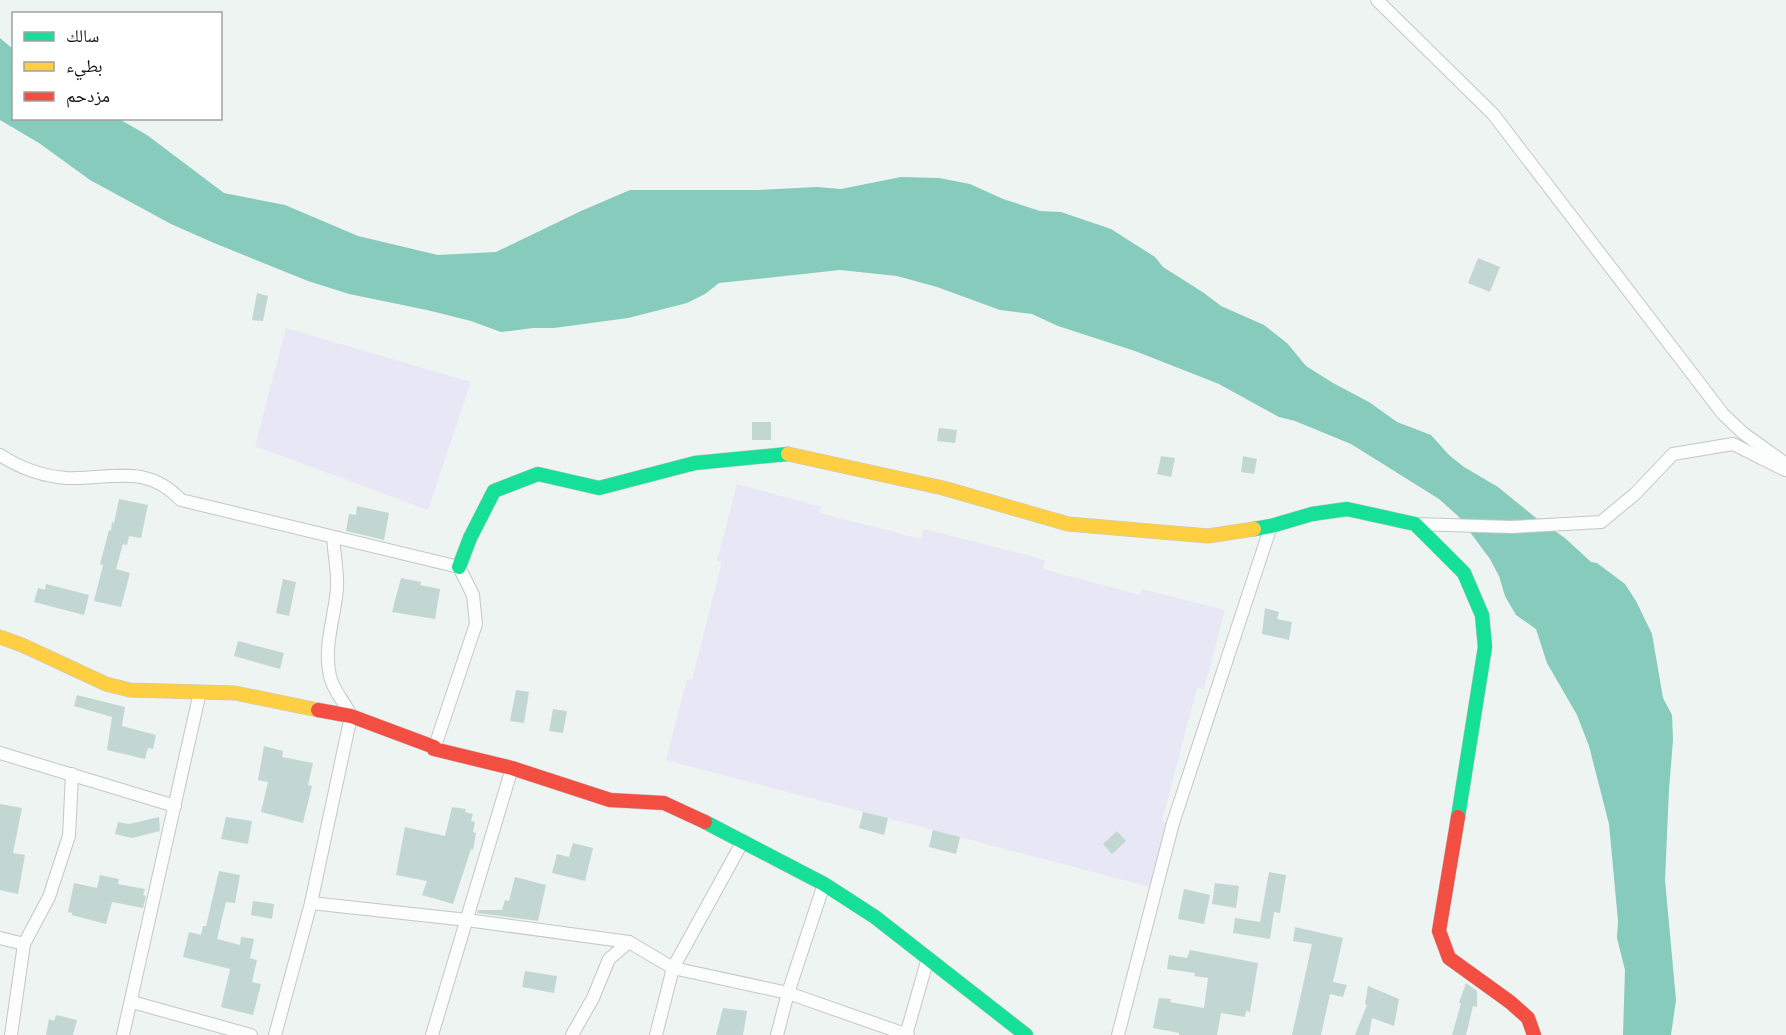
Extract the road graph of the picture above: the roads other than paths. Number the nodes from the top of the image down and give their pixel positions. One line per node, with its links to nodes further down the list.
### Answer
1 (1377, 0): 3 (street)
2 (0, 455): 7 (street)
3 (1786, 464)
4 (1786, 471): 5 (street)
5 (1415, 524): 6 (street); 39 (street)
6 (1271, 526): 8 (street); 38 (street)
7 (333, 537): 8 (street); 11 (street)
8 (459, 567): 12 (street)
9 (2, 636): 10 (street)
10 (200, 692): 11 (street); 16 (street)
11 (351, 716): 12 (street); 19 (street)
12 (434, 749): 14 (street)
13 (0, 753): 15 (street)
14 (512, 768): 17 (street); 20 (street)
15 (72, 774): 16 (street); 23 (street)
16 (175, 806): 27 (street)
17 (743, 841): 18 (street); 25 (street)
18 (824, 884): 24 (street); 26 (street)
19 (311, 903): 20 (street); 32 (street)
20 (467, 920): 22 (street); 33 (street)
21 (0, 938): 23 (street)
22 (629, 942): 25 (street); 34 (street)
23 (24, 944): 29 (street)
24 (928, 958): 28 (street); 37 (street)
25 (673, 968): 26 (street); 35 (street)
26 (788, 993): 28 (street); 36 (street)
27 (132, 1002): 30 (street); 31 (street)
28 (907, 1034)
29 (11, 1035)
30 (123, 1035)
31 (250, 1035)
32 (275, 1035)
33 (432, 1035)
34 (572, 1035)
35 (656, 1035)
36 (777, 1035)
37 (1026, 1035)
38 (1118, 1035)
39 (1534, 1035)

